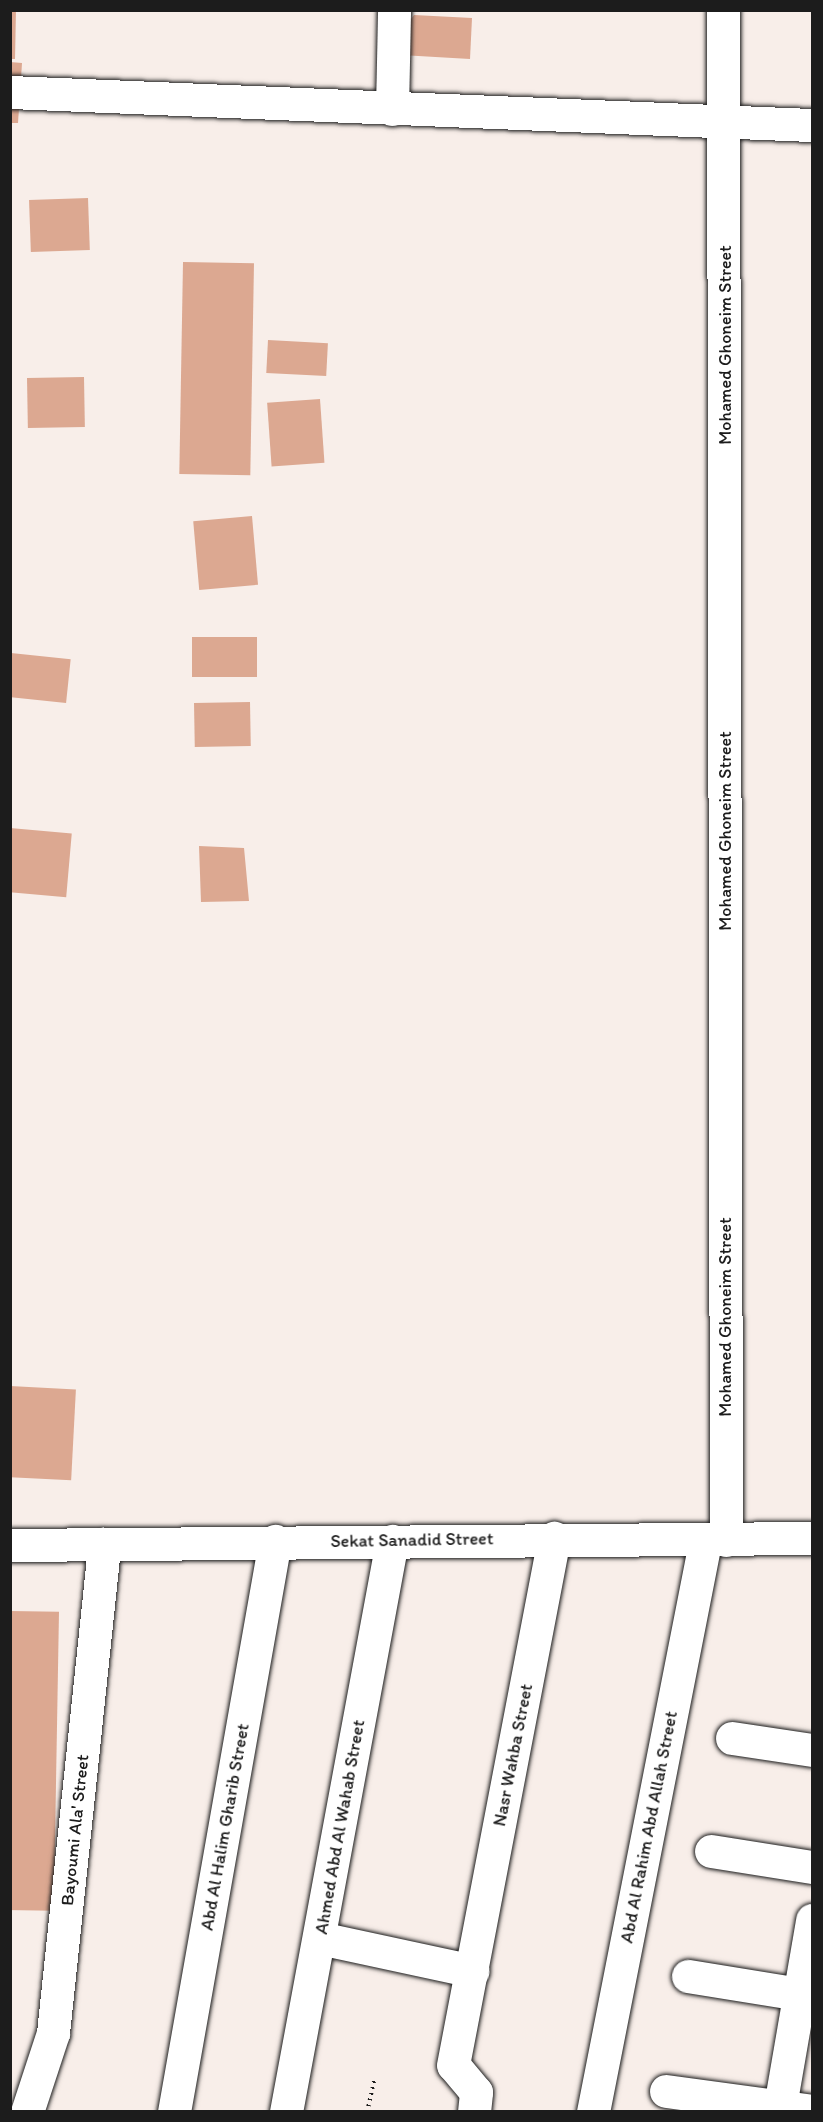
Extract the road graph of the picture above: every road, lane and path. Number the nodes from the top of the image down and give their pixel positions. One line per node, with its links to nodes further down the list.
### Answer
1 (394, 10): 4 (street)
2 (723, 10): 5 (street, Mohamed Ghoneim Street)
3 (10, 92): 4 (street)
4 (392, 109): 5 (street)
5 (724, 122): 6 (street); 10 (street, Mohamed Ghoneim Street)
6 (813, 125)
7 (554, 1538): 10 (street, Sekat Sanadid Street); 11 (street, Sekat Sanadid Street); 20 (street, Nasr Wahba Street)
8 (813, 1538): 10 (street, Sekat Sanadid Street)
9 (275, 1541): 11 (street, Sekat Sanadid Street); 12 (street, Sekat Sanadid Street); 28 (street, Abd Al Halim Gharib Street)
10 (715, 1541): 32 (street, Abd Al Rahim Abd Allah Street)
11 (392, 1542): 19 (street, Ahmed Abd Al Wahab Street)
12 (105, 1544): 13 (street, Sekat Sanadid Street); 27 (street, Bayoumi Ala' Street)
13 (10, 1545)
14 (732, 1738): 15 (street)
15 (813, 1750)
16 (711, 1851): 17 (street)
17 (813, 1867)
18 (813, 1920): 22 (street)
19 (320, 1938): 20 (street); 29 (street, Ahmed Abd Al Wahab Street)
20 (472, 1971): 31 (street, Nasr Wahba Street)
21 (688, 1976): 22 (street)
22 (807, 1995): 25 (street)
23 (374, 2081): 30 (path)
24 (666, 2091): 25 (street)
25 (779, 2109): 26 (street)
26 (813, 2111)
27 (27, 2112)
28 (174, 2112)
29 (286, 2112)
30 (367, 2112)
31 (474, 2112)
32 (593, 2112)

